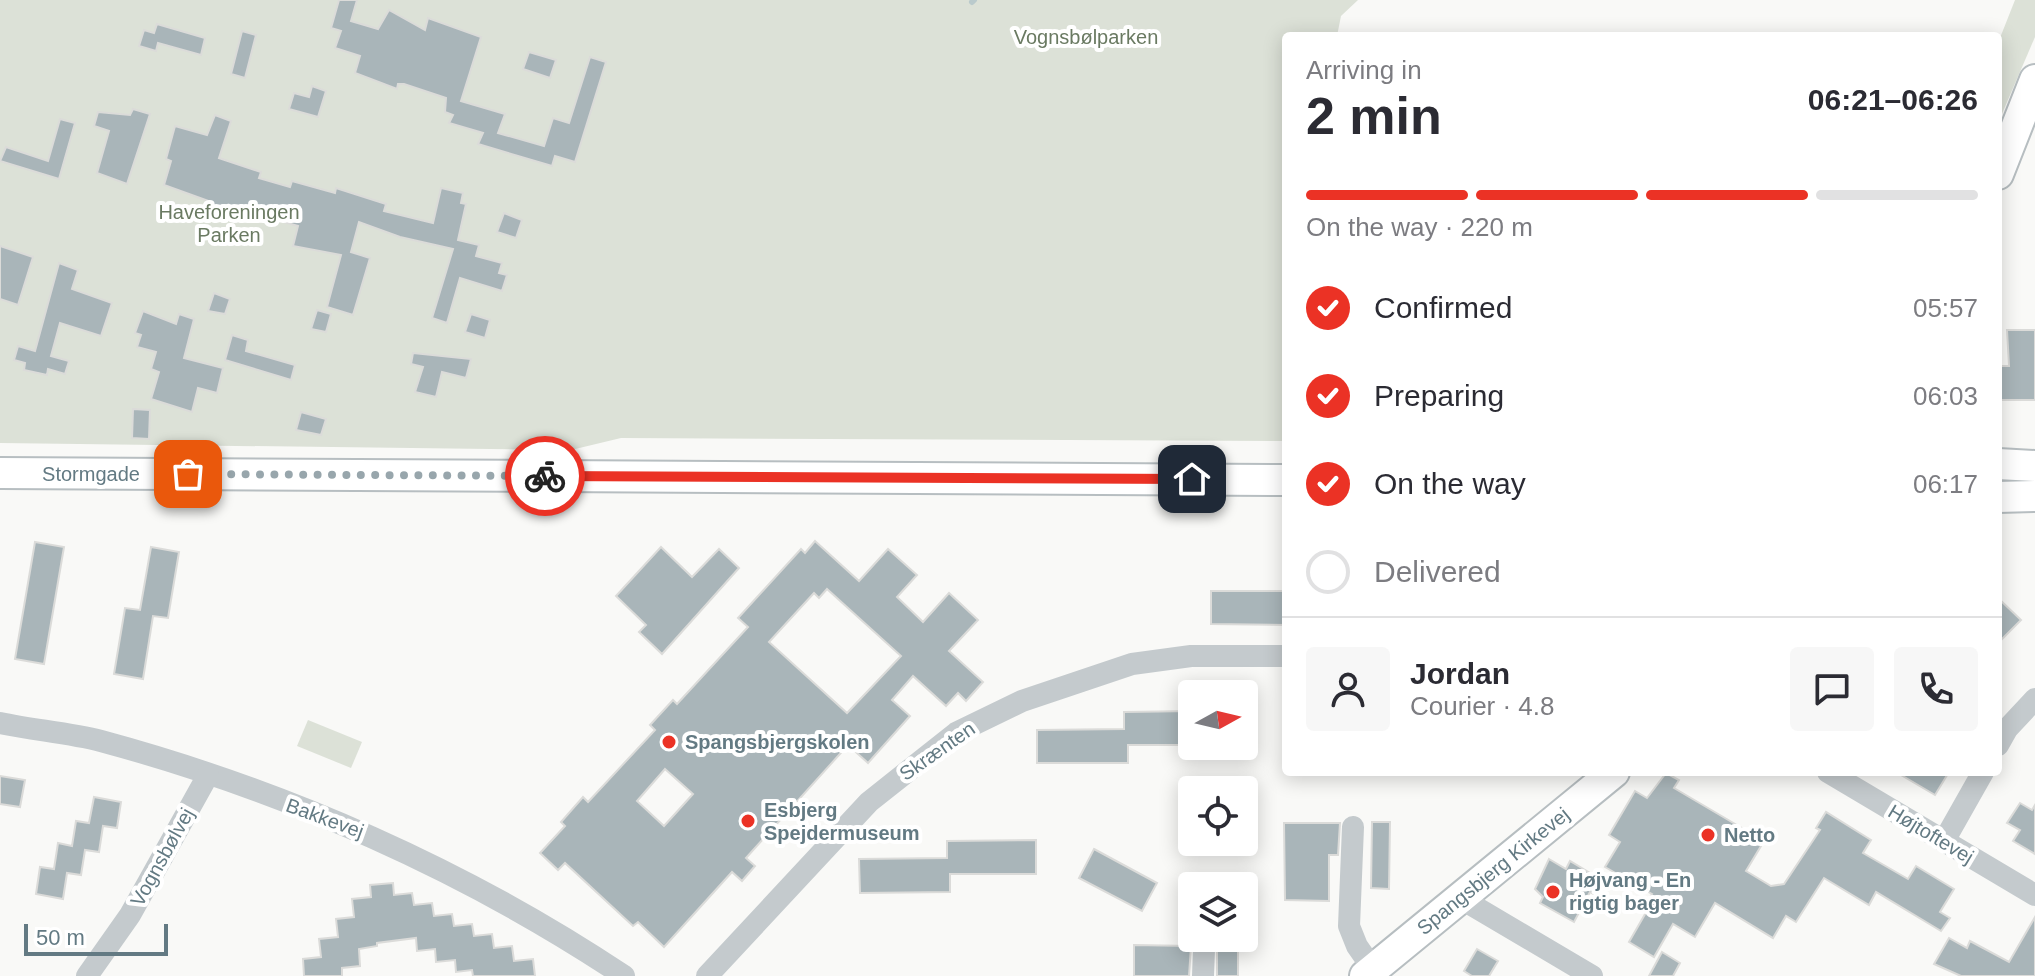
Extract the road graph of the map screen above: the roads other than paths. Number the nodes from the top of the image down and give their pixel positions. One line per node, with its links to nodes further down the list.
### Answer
1 (2035, 80): 2 (street)
2 (2002, 164)
3 (2002, 464): 4 (street)
4 (2035, 466)
5 (0, 473): 6 (street, Stormgade)
6 (1282, 480)
7 (2035, 480): 8 (street)
8 (2002, 482)
9 (2035, 496): 10 (street)
10 (2002, 497)
11 (1282, 656): 27 (street, Skrænten)
12 (2035, 699): 14 (street)
13 (0, 723): 15 (street, Bakkevej)
14 (2002, 738)
15 (208, 775): 25 (street, Vognsbølvej); 26 (street, Bakkevej)
16 (1609, 776): 22 (street, Spangsbjerg Kirkevej)
17 (1835, 776): 20 (street, Højtoftevej)
18 (1981, 776): 20 (street)
19 (1353, 827): 24 (street, Spangsbjerg Kirkevej)
20 (1944, 841): 21 (street, Højtoftevej)
21 (2035, 895)
22 (1460, 898): 24 (street, Spangsbjerg Kirkevej); 29 (street)
23 (1204, 952): 28 (street)
24 (1369, 973)
25 (87, 976)
26 (624, 976)
27 (707, 976)
28 (1203, 976)
29 (1592, 976)

